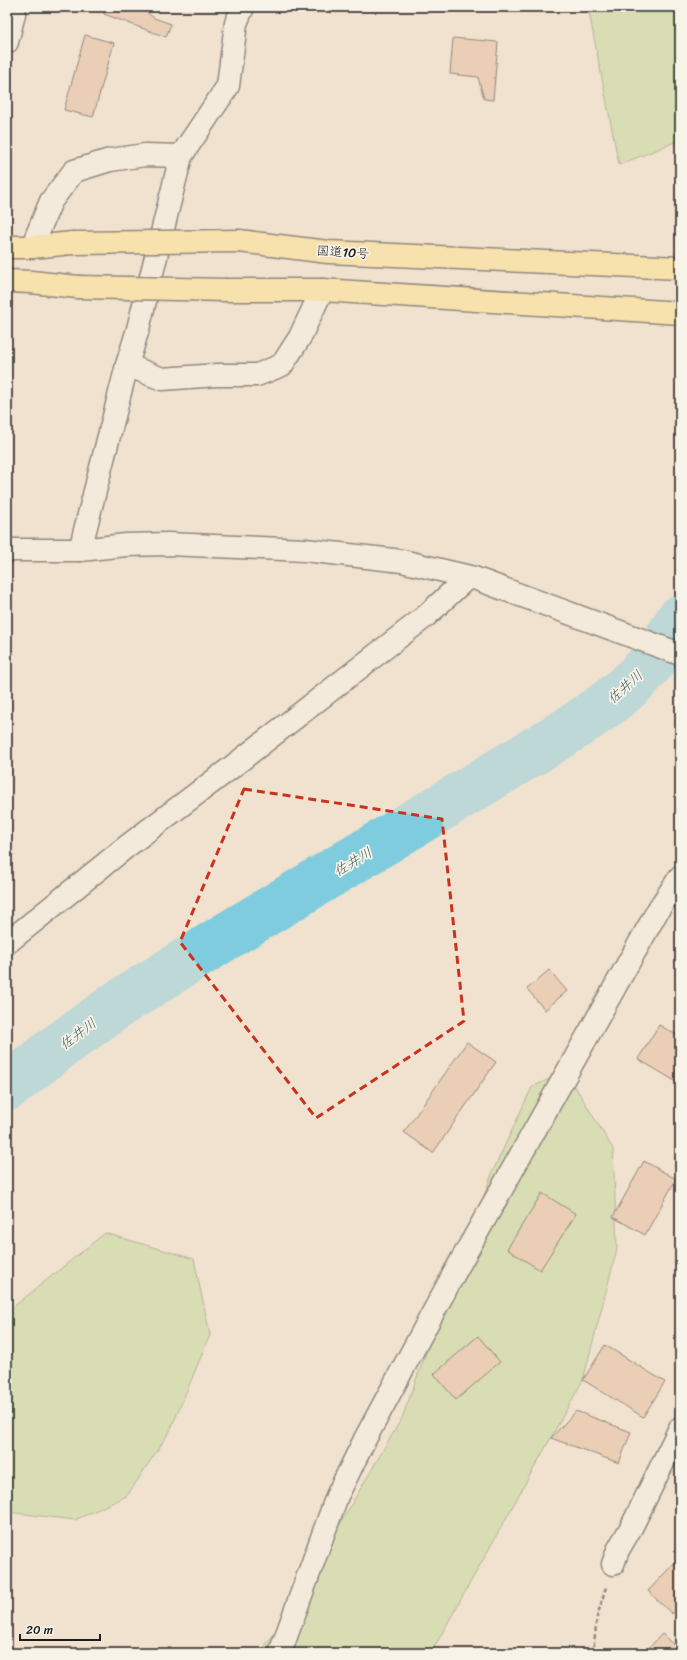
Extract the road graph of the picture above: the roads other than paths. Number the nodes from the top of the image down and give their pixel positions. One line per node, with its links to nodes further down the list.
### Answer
1 (14, 7): 3 (street)
2 (243, 7): 4 (street)
3 (7, 42)
4 (181, 156): 6 (street); 11 (street)
5 (7, 246): 6 (highway, 国道10号)
6 (32, 247): 7 (highway, 国道10号, bridge)
7 (680, 268)
8 (7, 281): 9 (highway, bridge)
9 (322, 290): 10 (highway); 11 (street)
10 (680, 313)
11 (128, 365): 13 (street)
12 (7, 550): 13 (street)
13 (80, 550): 14 (street)
14 (468, 576): 15 (street); 17 (street)
15 (680, 654)
16 (680, 877): 20 (street)
17 (7, 943)
18 (680, 1428): 19 (street)
19 (613, 1564)
20 (280, 1653)

